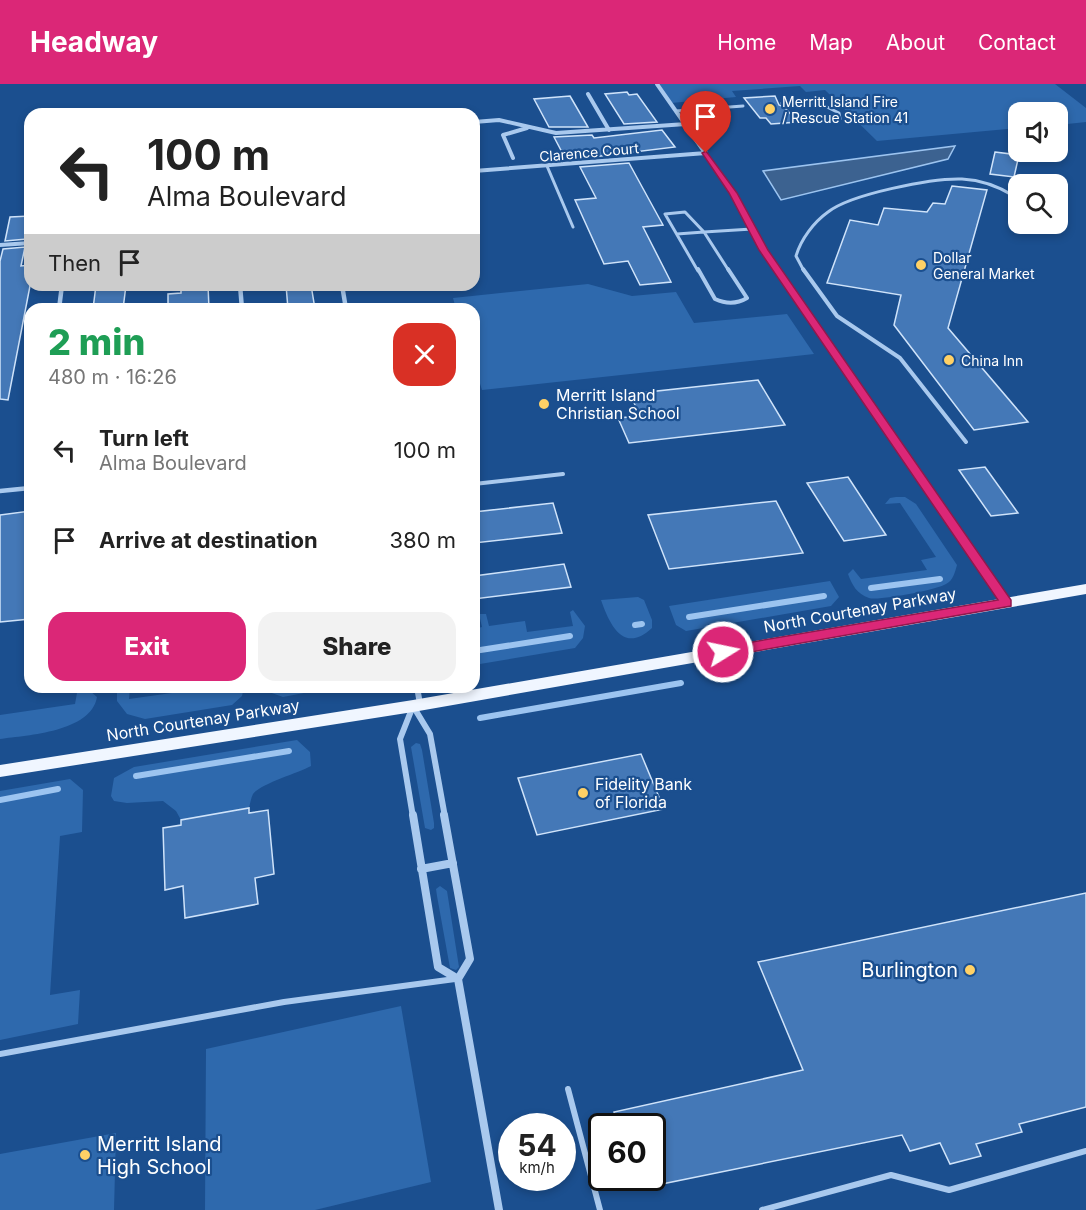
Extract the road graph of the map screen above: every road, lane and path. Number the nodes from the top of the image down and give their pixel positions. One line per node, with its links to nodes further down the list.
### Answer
1 (657, 84): 5 (street)
2 (588, 94): 10 (street)
3 (782, 103): 7 (lane)
4 (743, 106): 5 (lane)
5 (676, 111): 8 (street)
6 (480, 122): 9 (street)
7 (826, 123)
8 (686, 124): 10 (street); 11 (street)
9 (527, 128): 10 (street); 12 (street)
10 (609, 130)
11 (706, 153): 13 (street, Clarence Court); 17 (street)
12 (513, 158)
13 (547, 166): 14 (street, Clarence Court); 16 (lane)
14 (480, 171)
15 (1008, 193): 22 (lane)
16 (573, 227)
17 (752, 229): 18 (lane); 28 (street)
18 (704, 232): 19 (lane); 19 (lane); 19 (lane)
19 (677, 234)
20 (24, 243): 21 (street)
21 (0, 245)
22 (966, 442)
23 (563, 474): 24 (lane)
24 (480, 483)
25 (24, 489): 26 (street)
26 (0, 491)
27 (1086, 589): 28 (main road, North Courtenay Parkway)
28 (1006, 603): 30 (main road, North Courtenay Parkway)
29 (417, 693): 30 (street)
30 (417, 705): 31 (main road, North Courtenay Parkway); 32 (street); 33 (street)
31 (0, 771)
32 (453, 863): 33 (street); 34 (street)
33 (421, 869): 34 (street)
34 (458, 979): 35 (lane); 38 (street)
35 (0, 1054)
36 (568, 1089): 39 (lane)
37 (1086, 1151): 40 (lane)
38 (499, 1210)
39 (600, 1210)
40 (762, 1210)

